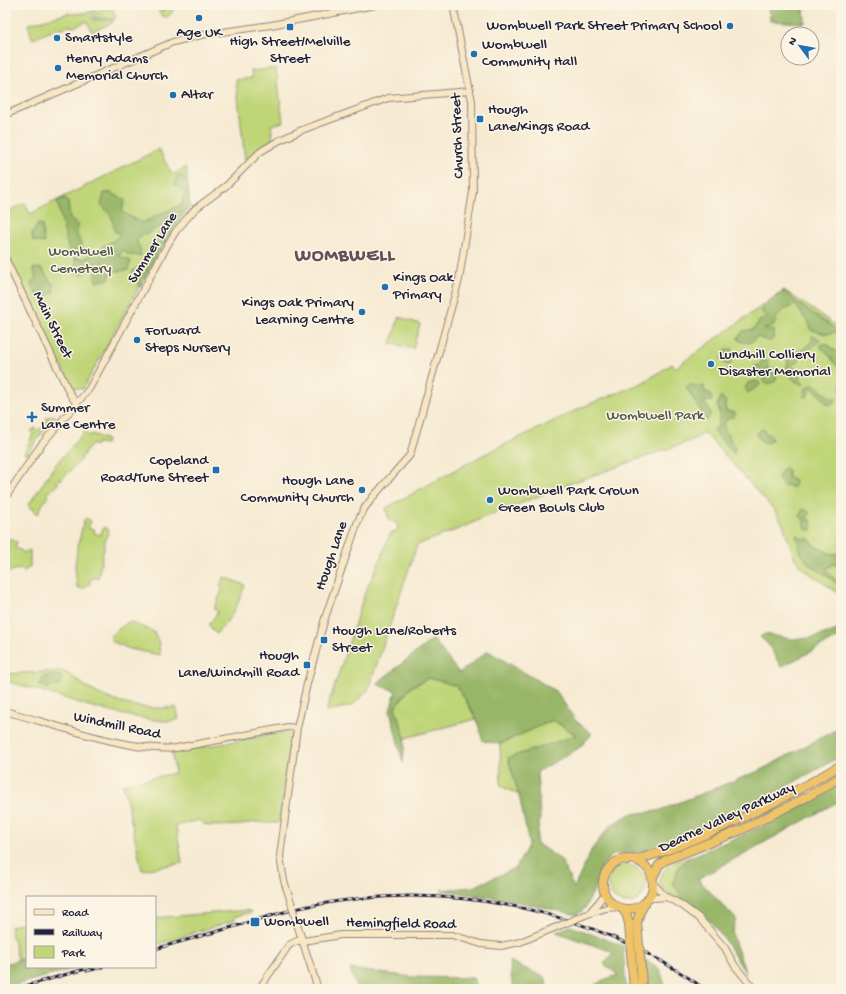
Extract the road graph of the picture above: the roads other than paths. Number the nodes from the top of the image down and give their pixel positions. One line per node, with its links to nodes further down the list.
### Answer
1 (375, 5): 4 (street)
2 (453, 5): 3 (street, Church Street)
3 (470, 91): 5 (street, Church Street); 7 (street, Summer Lane)
4 (5, 115)
5 (473, 196): 10 (street, Hough Lane)
6 (5, 258): 7 (street, Main Street)
7 (76, 403): 8 (street, Summer Lane)
8 (5, 498)
9 (5, 710): 10 (street, Windmill Road)
10 (297, 728): 21 (street, Hough Lane, bridge)
11 (841, 765): 13 (highway, Dearne Valley Parkway)
12 (841, 777): 14 (highway, Dearne Valley Parkway)
13 (627, 860): 14 (highway); 15 (highway)
14 (652, 880): 16 (street); 17 (highway)
15 (605, 894): 18 (highway); 19 (street, Hemingfield Road)
16 (666, 897): 17 (street); 27 (street)
17 (646, 901): 18 (highway); 20 (highway)
18 (621, 908): 19 (street, Hemingfield Road); 20 (highway)
19 (586, 914): 21 (street, Hemingfield Road, bridge)
20 (633, 923): 25 (highway, bridge); 26 (highway, bridge)
21 (303, 941): 23 (street, Hemingfield Road); 24 (street, Hough Lane)
22 (841, 983): 28 (street)
23 (259, 989)
24 (318, 989)
25 (634, 989)
26 (642, 989)
27 (754, 989)
28 (837, 989)

